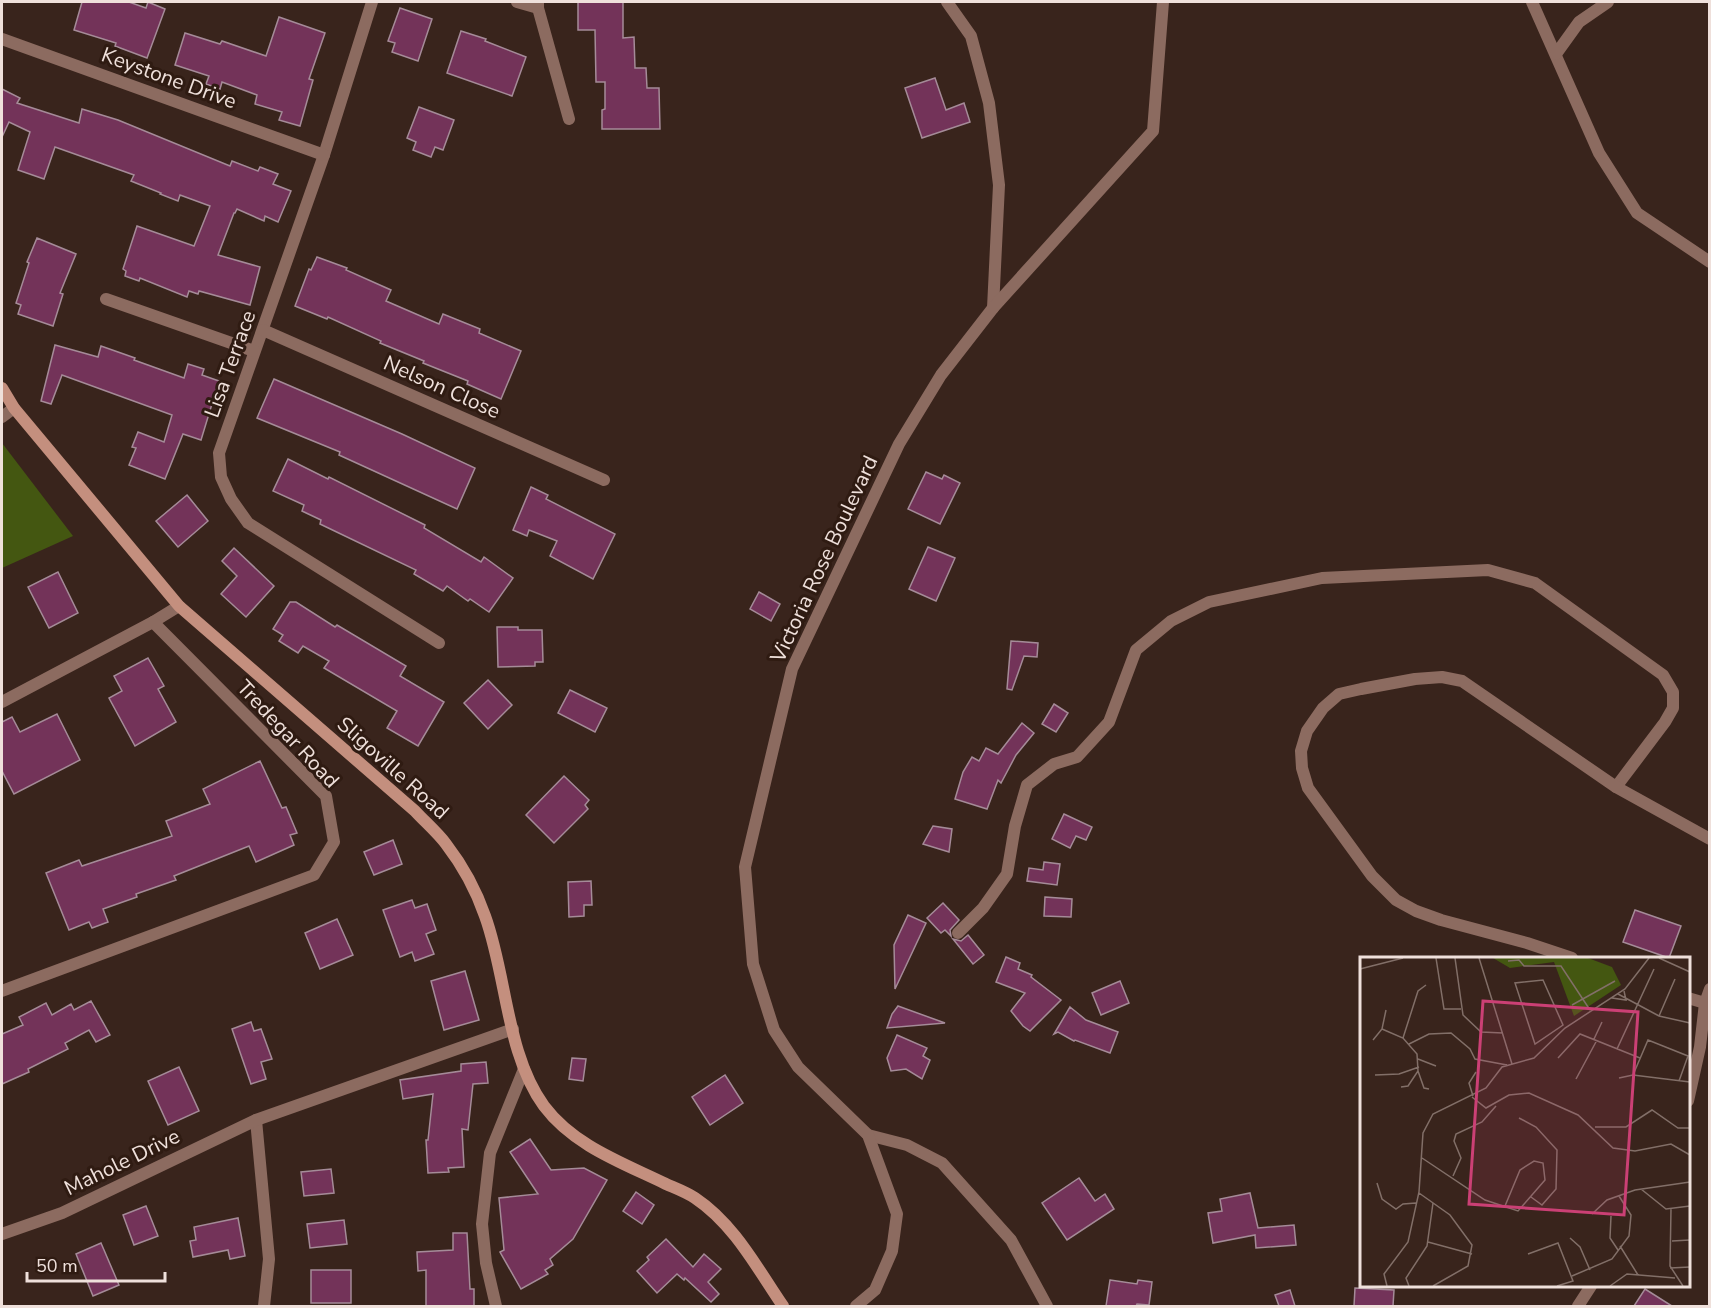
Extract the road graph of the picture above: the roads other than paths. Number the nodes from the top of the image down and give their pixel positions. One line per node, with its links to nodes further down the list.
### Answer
1 (372, 2): 11 (street, Lisa Terrace)
2 (517, 2): 7 (street)
3 (947, 2): 14 (street)
4 (1163, 2): 14 (street, Victoria Rose Boulevard)
5 (1532, 2): 9 (street)
6 (1608, 2): 9 (street)
7 (538, 5): 10 (street)
8 (2, 39): 11 (street, Keystone Drive)
9 (1556, 54): 12 (street)
10 (569, 119)
11 (324, 155): 15 (street, Lisa Terrace)
12 (1710, 262)
13 (106, 299): 16 (street)
14 (993, 308): 37 (street, Victoria Rose Boulevard)
15 (263, 330): 16 (street, Lisa Terrace); 20 (street, Nelson Close)
16 (254, 351): 23 (street, Lisa Terrace)
17 (2, 388): 18 (street, Sligoville Road)
18 (14, 408): 19 (street); 21 (street, Sligoville Road)
19 (2, 417)
20 (604, 480)
21 (179, 606): 22 (street); 33 (street, Sligoville Road)
22 (153, 622): 24 (street); 30 (street, Tredegar Road)
23 (439, 643)
24 (2, 702)
25 (1616, 787): 26 (street); 27 (street); 28 (street)
26 (1710, 839)
27 (958, 933)
28 (1569, 957)
29 (1710, 989): 32 (street)
30 (2, 991)
31 (1690, 998): 32 (street)
32 (1705, 1003): 35 (street)
33 (513, 1029): 34 (street, Sligoville Road); 36 (street, Mahole Drive)
34 (524, 1069): 41 (street); 42 (street, Sligoville Road)
35 (1690, 1096)
36 (256, 1120): 38 (street, Mahole Drive); 40 (street)
37 (868, 1135): 43 (street, Victoria Rose Boulevard); 44 (street)
38 (2, 1234)
39 (1590, 1287): 45 (street)
40 (264, 1306)
41 (496, 1306)
42 (783, 1306)
43 (856, 1306)
44 (1047, 1306)
45 (1578, 1306)

